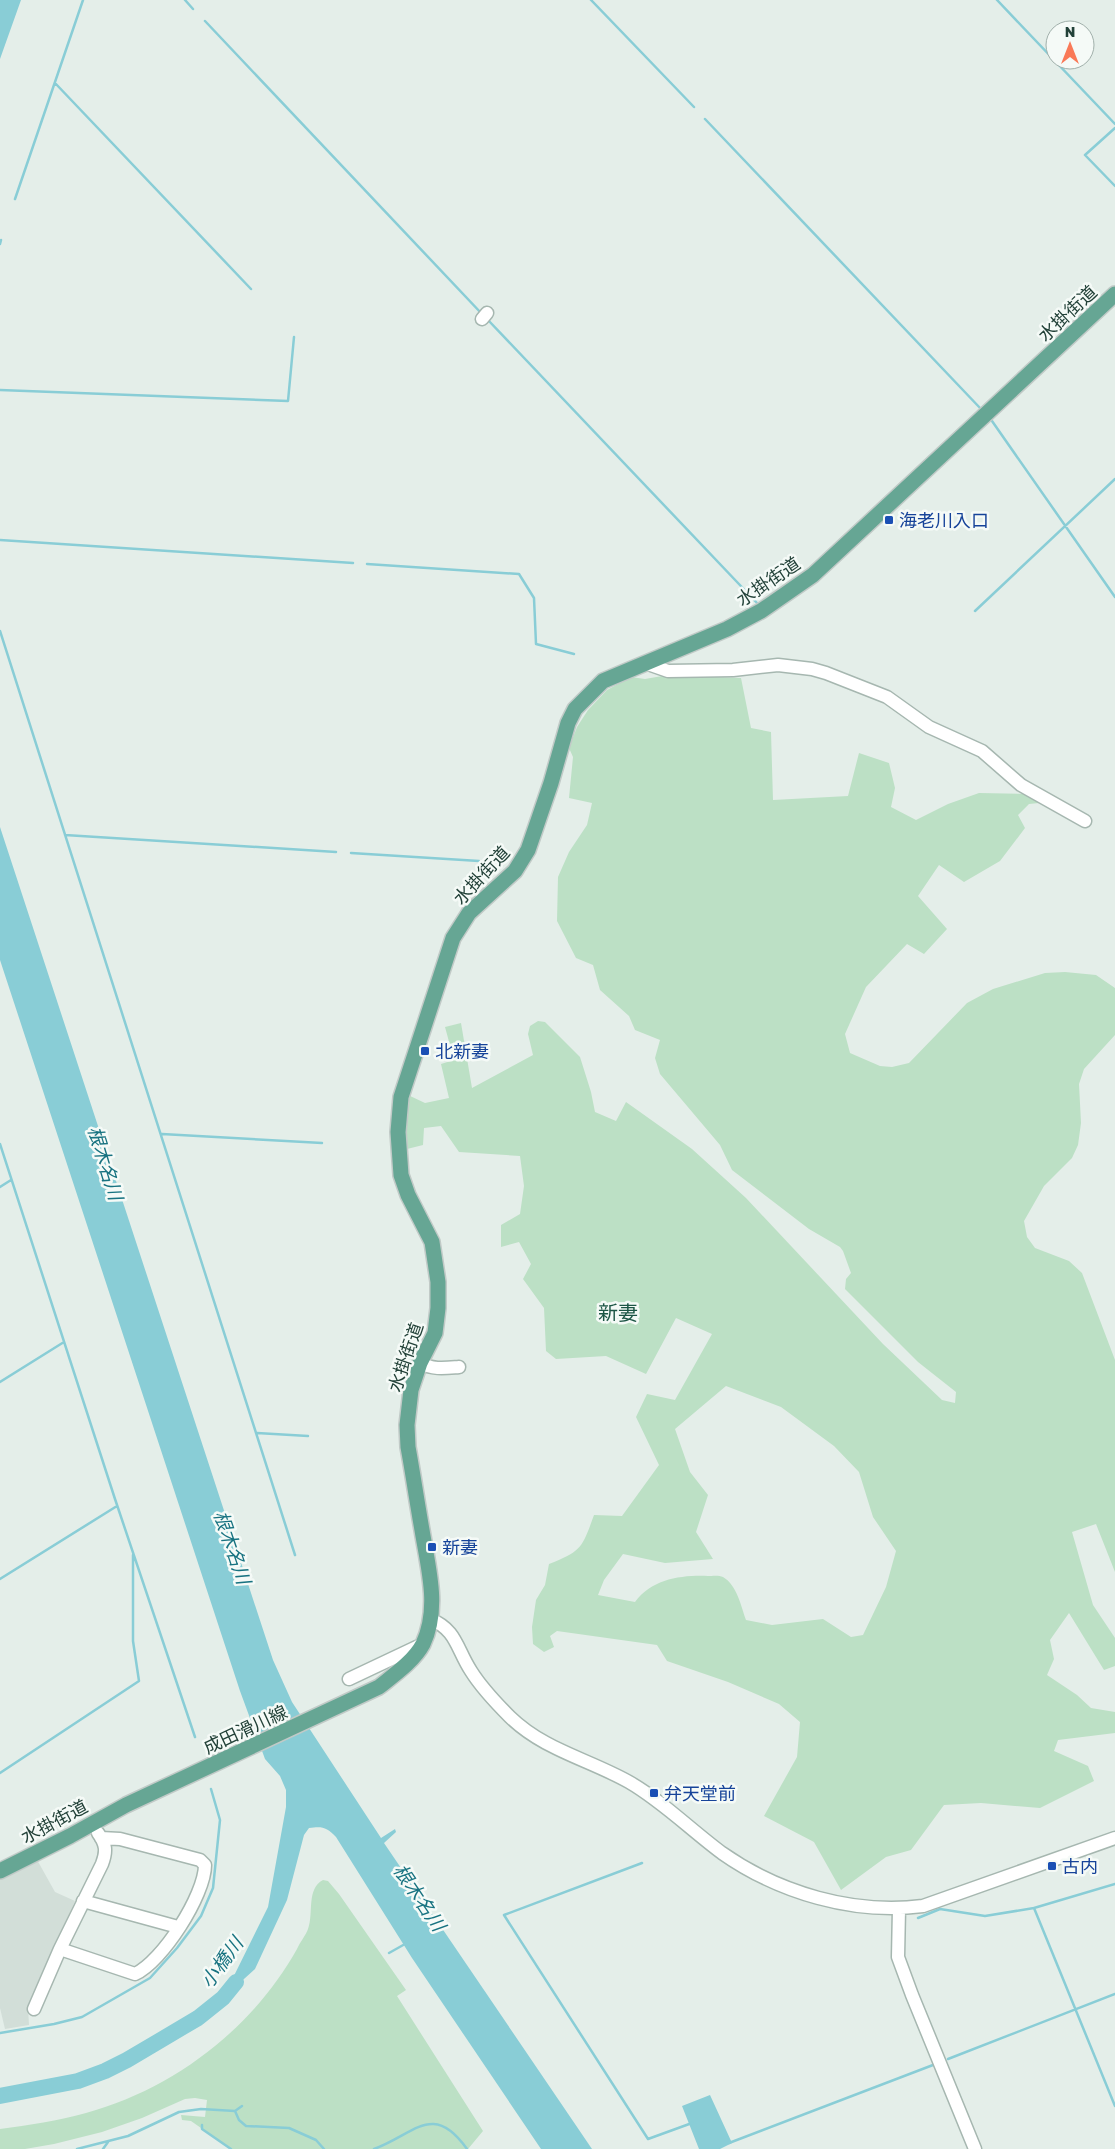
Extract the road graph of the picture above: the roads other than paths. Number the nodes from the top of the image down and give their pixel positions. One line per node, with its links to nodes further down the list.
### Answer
1 (1115, 294): 2 (main road, 水掛街道)
2 (645, 663): 3 (street); 4 (main road, 水掛街道)
3 (1084, 822)
4 (420, 1364): 5 (street); 6 (main road, 水掛街道)
5 (459, 1367)
6 (430, 1619): 7 (main road, 水掛街道); 16 (street)
7 (423, 1644): 8 (street); 9 (main road, 水掛街道)
8 (349, 1679)
9 (379, 1687): 10 (main road, 成田滑川線)
10 (126, 1805): 11 (main road, 水掛街道)
11 (92, 1823): 12 (street); 14 (main road, 水掛街道)
12 (101, 1838): 15 (street); 17 (street)
13 (1115, 1838): 16 (street)
14 (0, 1871)
15 (83, 1901): 17 (street); 18 (street)
16 (899, 1910): 20 (street)
17 (178, 1927): 18 (street)
18 (60, 1950): 19 (street)
19 (34, 2009)
20 (975, 2149)

